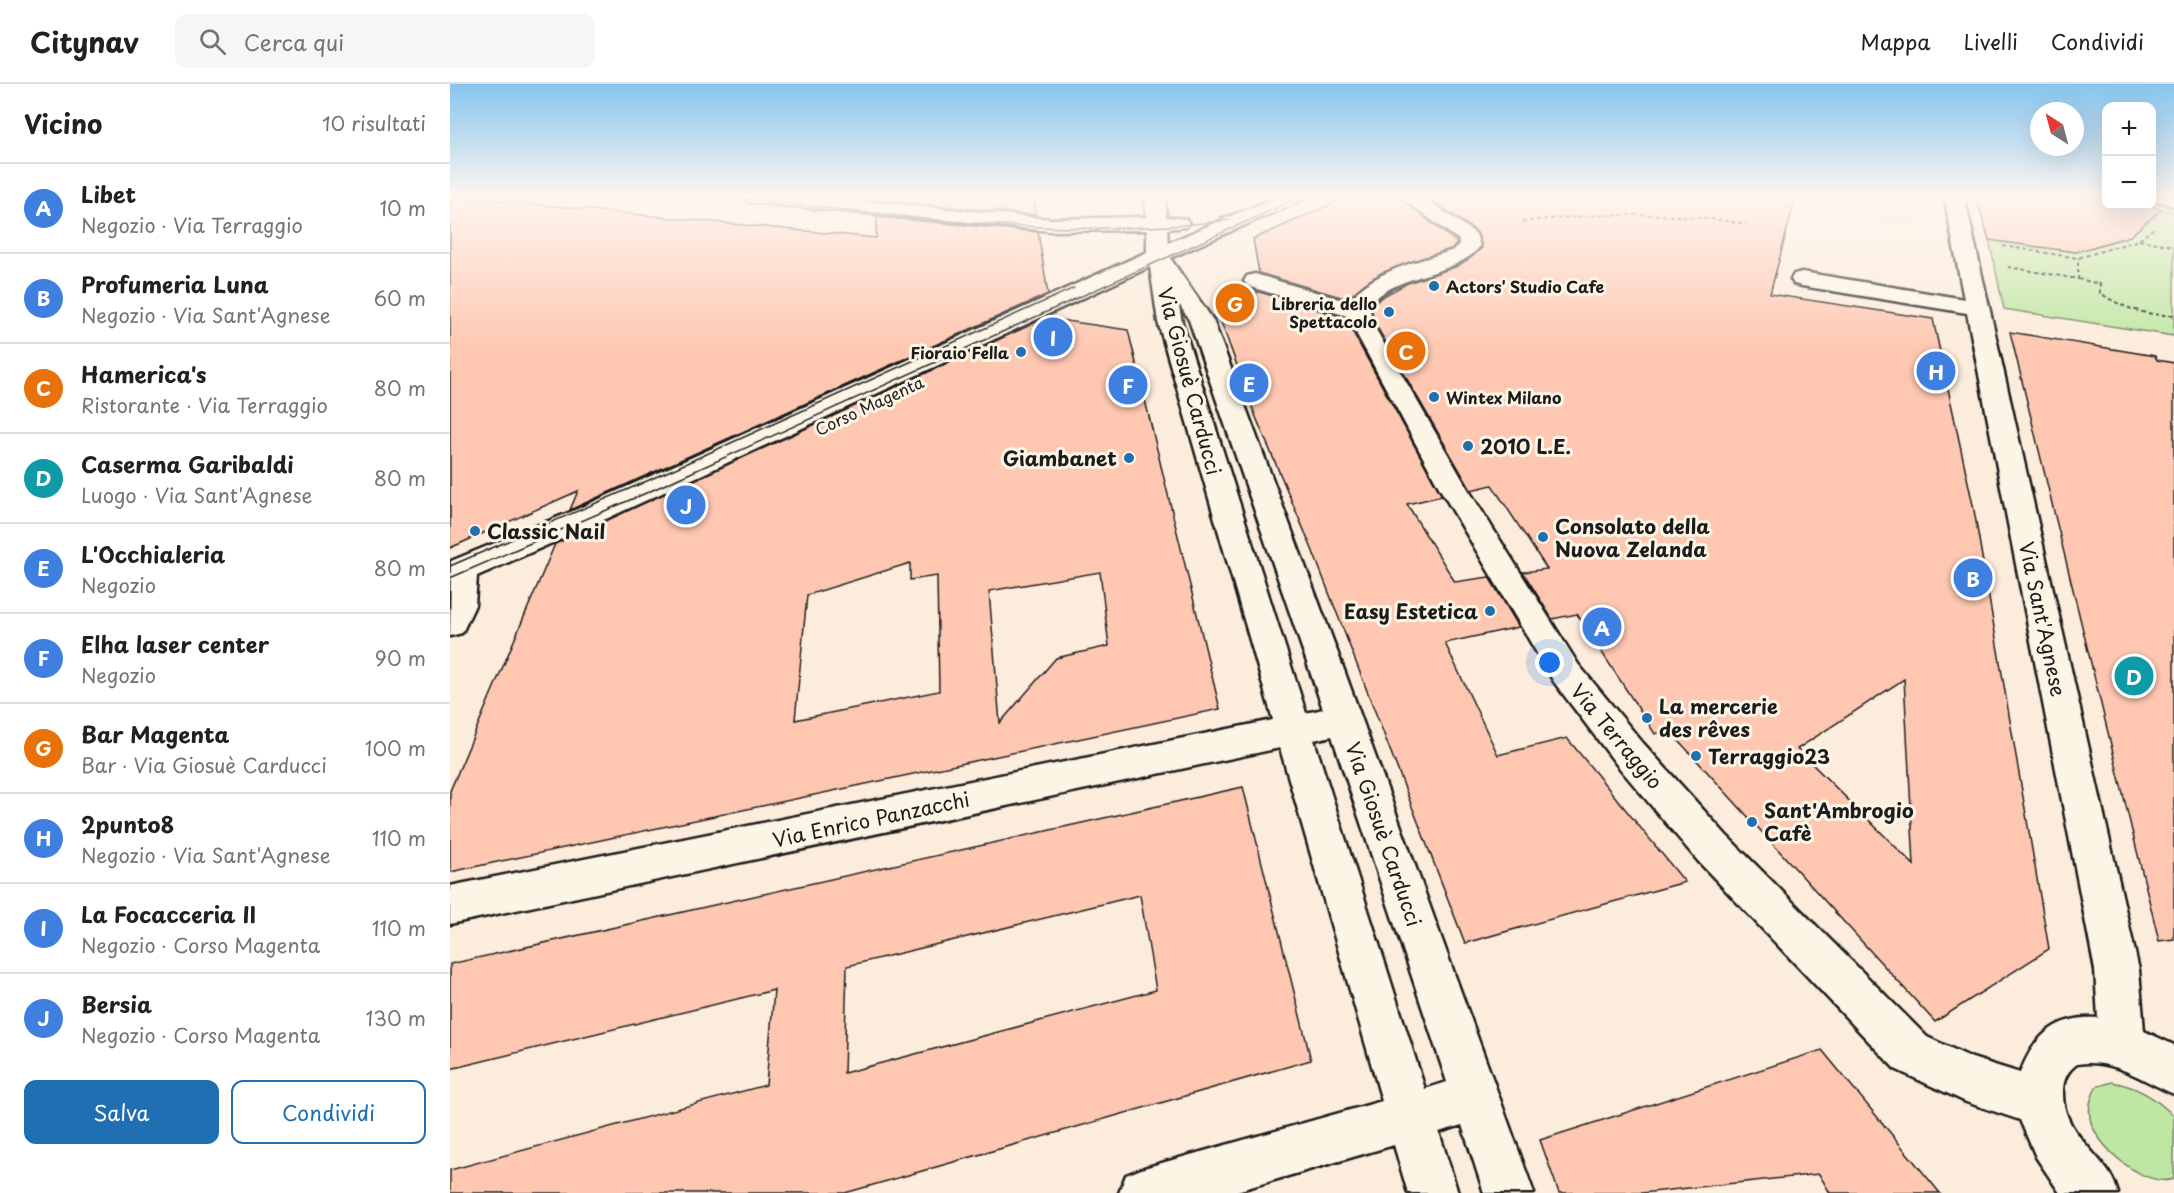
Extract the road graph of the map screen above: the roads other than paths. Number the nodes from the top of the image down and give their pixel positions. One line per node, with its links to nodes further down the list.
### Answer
1 (1158, 248): 5 (street)
2 (1173, 248): 5 (street, Corso Magenta)
3 (1468, 248): 9 (street)
4 (1965, 248): 8 (street, Via Sant'Agnese)
5 (1158, 254): 10 (street, Corso Magenta); 10 (street, Corso Magenta); 13 (street, Via Giosuè Carducci); 14 (street, Via Giosuè Carducci)
6 (1802, 279): 8 (street)
7 (1255, 281): 9 (street)
8 (1977, 308): 16 (street, Via Sant'Agnese)
9 (1357, 312): 19 (street, Via Terraggio)
10 (765, 435): 11 (street, Corso Magenta)
11 (456, 572): 12 (street)
12 (450, 624)
13 (1344, 719): 14 (street, Via Enrico Panzacchi); 18 (street, Via Giosuè Carducci)
14 (1292, 729): 15 (street, Via Enrico Panzacchi); 20 (street, Via Giosuè Carducci)
15 (450, 905)
16 (2122, 1044): 17 (street); 19 (street)
17 (2174, 1071)
18 (1475, 1098): 20 (street); 23 (street, Via Giosuè Carducci)
19 (2040, 1103): 24 (street)
20 (1409, 1116): 21 (street); 22 (street, Via Giosuè Carducci)
21 (1144, 1193)
22 (1433, 1193)
23 (1509, 1193)
24 (2093, 1193)

